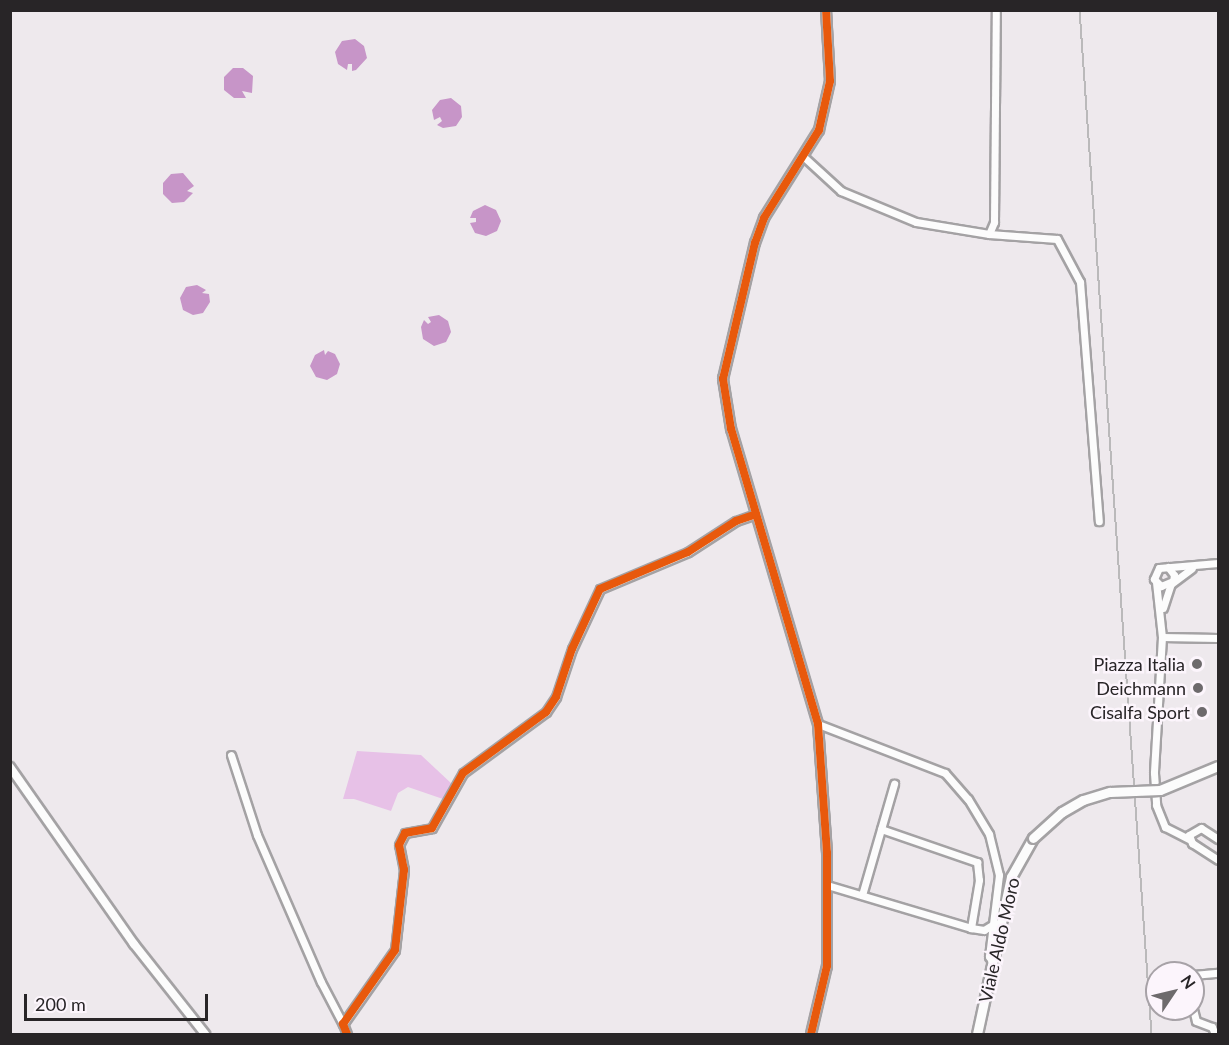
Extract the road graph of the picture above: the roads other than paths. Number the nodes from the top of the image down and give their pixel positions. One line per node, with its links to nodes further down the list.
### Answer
1 (826, 10): 3 (street)
2 (996, 10): 4 (street)
3 (805, 158): 4 (street); 5 (street)
4 (989, 234): 6 (street)
5 (756, 514): 15 (street); 31 (street)
6 (1099, 521)
7 (1218, 563): 8 (street)
8 (1195, 566): 9 (street); 11 (street)
9 (1168, 567): 10 (street); 11 (street)
10 (1156, 582): 11 (street); 12 (street)
11 (1171, 584): 12 (street)
12 (1162, 613): 13 (street)
13 (1162, 637): 14 (street); 22 (street)
14 (1218, 638)
15 (818, 724): 24 (street); 26 (street)
16 (231, 755): 31 (street)
17 (1218, 766): 29 (main road, Viale Aldo Moro, bridge)
18 (10, 767): 32 (street)
19 (894, 784): 20 (street)
20 (881, 829): 25 (street); 27 (street)
21 (1218, 839): 22 (street)
22 (1190, 840): 23 (street)
23 (1218, 860)
24 (827, 885): 25 (street); 34 (street)
25 (862, 895): 27 (street)
26 (995, 923): 27 (street); 28 (street)
27 (971, 928): 28 (street)
28 (991, 946): 29 (street)
29 (992, 963): 35 (main road, Viale Aldo Moro)
30 (1196, 1021): 36 (street)
31 (343, 1024): 33 (street)
32 (205, 1035)
33 (347, 1035)
34 (811, 1035)
35 (977, 1035)
36 (1215, 1035)

